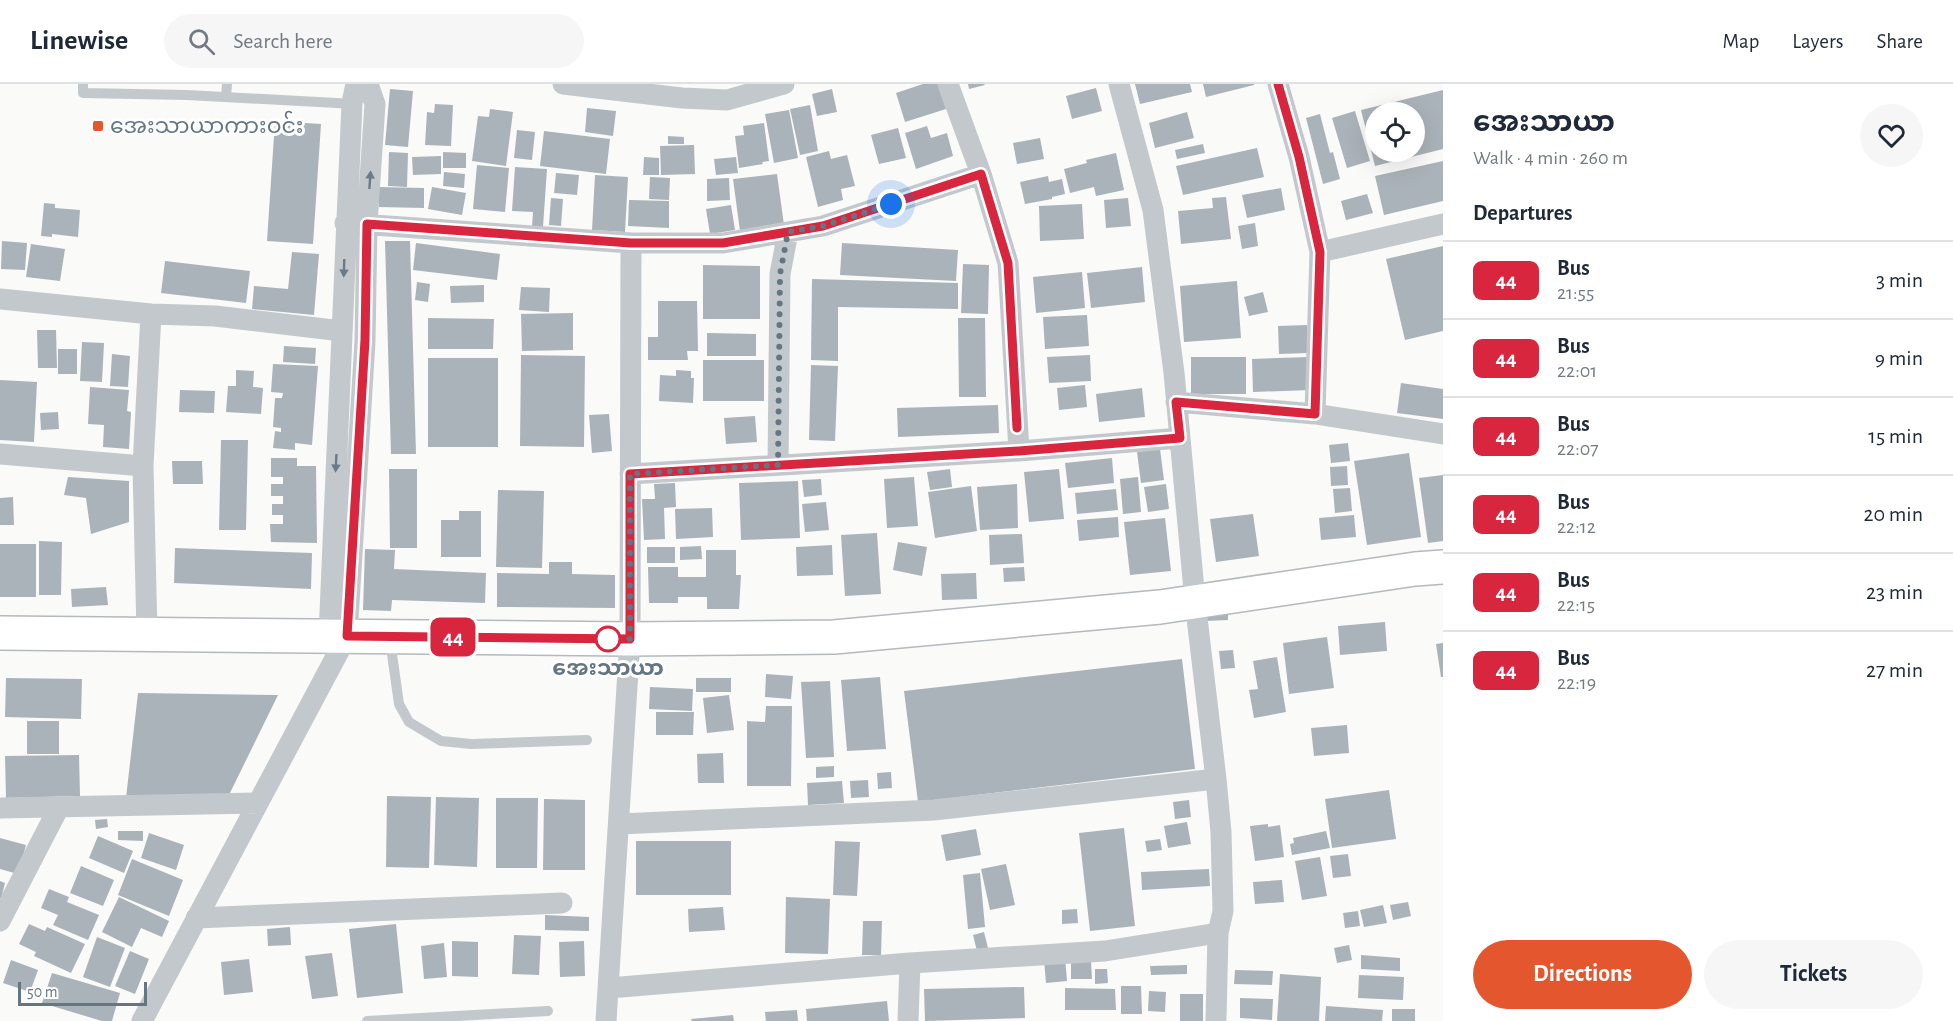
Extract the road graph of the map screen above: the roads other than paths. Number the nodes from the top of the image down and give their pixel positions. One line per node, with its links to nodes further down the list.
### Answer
1 (83, 84): 10 (lane)
2 (227, 84): 10 (lane)
3 (368, 84): 11 (street)
4 (563, 84): 5 (street)
5 (784, 84)
6 (948, 84): 12 (street)
7 (1119, 84): 22 (street)
8 (1278, 84): 18 (street)
9 (354, 94): 10 (lane); 11 (lane); 13 (street)
10 (226, 97)
11 (375, 104): 14 (street, one-way to 11)
12 (981, 174): 16 (street); 26 (street)
13 (345, 224): 14 (street); 21 (street, one-way to 21)
14 (367, 224): 17 (street); 35 (street)
15 (1443, 224): 18 (street)
16 (788, 232): 17 (street); 28 (street)
17 (631, 243): 30 (street)
18 (1320, 252): 23 (street)
19 (0, 299): 20 (street)
20 (151, 314): 21 (street); 29 (street)
21 (342, 331): 35 (street, one-way to 35)
22 (1176, 402): 23 (street); 25 (street)
23 (1315, 414): 24 (street)
24 (1443, 434)
25 (1180, 438): 26 (street); 32 (street)
26 (1019, 451): 28 (street)
27 (0, 454): 29 (street)
28 (778, 465): 30 (street)
29 (143, 466): 34 (street)
30 (630, 474): 37 (street)
31 (1443, 567): 32 (highway)
32 (1196, 602): 37 (highway); 39 (street)
33 (0, 633): 34 (highway)
34 (147, 633): 35 (highway)
35 (338, 636): 36 (highway); 40 (street)
36 (389, 636): 37 (highway); 38 (lane)
37 (630, 639): 43 (street)
38 (586, 740)
39 (1216, 779): 43 (street); 47 (street)
40 (257, 803): 41 (street); 45 (street)
41 (59, 807): 42 (street); 46 (street)
42 (0, 808)
43 (619, 824): 49 (street)
44 (562, 903): 45 (street)
45 (196, 918): 51 (street)
46 (0, 921)
47 (1218, 933): 48 (street); 55 (street)
48 (910, 963): 49 (street); 54 (street)
49 (609, 988): 53 (street)
50 (548, 1011): 52 (lane)
51 (142, 1021)
52 (366, 1021)
53 (606, 1021)
54 (908, 1021)
55 (1216, 1021)

